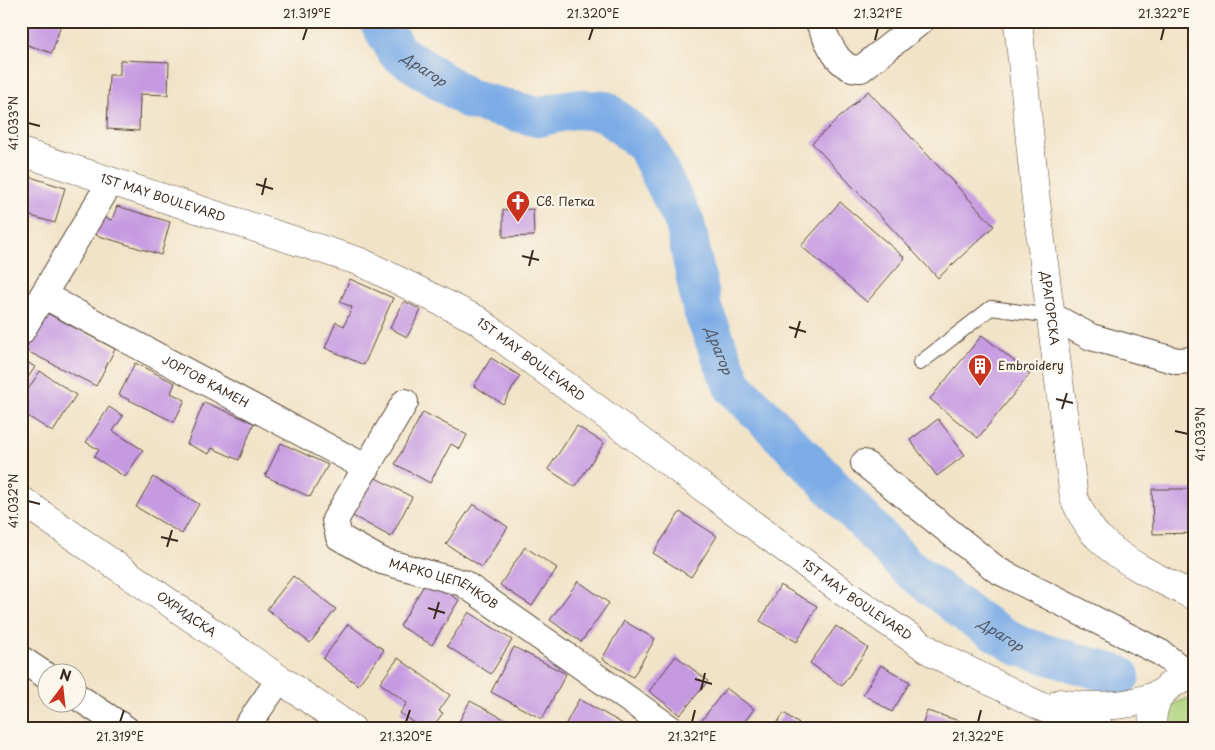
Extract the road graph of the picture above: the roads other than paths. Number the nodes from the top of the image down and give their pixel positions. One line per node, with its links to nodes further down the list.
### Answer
1 (818, 21): 2 (street)
2 (921, 21)
3 (1018, 21): 7 (main road, ДРАГОРСКА)
4 (21, 152): 5 (main road, 1ST MAY BOULEVARD)
5 (111, 181): 6 (street); 22 (main road, 1ST MAY BOULEVARD)
6 (43, 295): 8 (street); 13 (street, ЈОРГОВ КАМЕН)
7 (1052, 316): 9 (street); 10 (lane); 15 (main road, ДРАГОРСКА)
8 (21, 332)
9 (1194, 360)
10 (920, 363)
11 (405, 402): 13 (street, МАРКО ЦЕПЕНКОВ)
12 (864, 463): 18 (street)
13 (367, 468): 30 (street, МАРКО ЦЕПЕНКОВ)
14 (21, 500): 23 (main road, ОХРИДСКА)
15 (1164, 581): 16 (main road, ДРАГОРСКА); 17 (main road, ДРАГОРСКА)
16 (1194, 587)
17 (1194, 596)
18 (1134, 639): 21 (street); 24 (street)
19 (21, 659): 20 (street)
20 (38, 670)
21 (1193, 674): 24 (main road, 1ST MAY BOULEVARD)
22 (982, 679): 24 (main road, 1ST MAY BOULEVARD); 26 (main road, 1ST MAY BOULEVARD)
23 (279, 680): 28 (street); 29 (main road, ОХРИДСКА)
24 (1161, 693): 33 (main road)
25 (88, 704): 27 (street)
26 (1044, 708): 31 (street); 32 (main road, 1ST MAY BOULEVARD)
27 (126, 729)
28 (245, 729)
29 (352, 729)
30 (670, 729)
31 (1063, 729)
32 (1100, 729)
33 (1153, 729)

